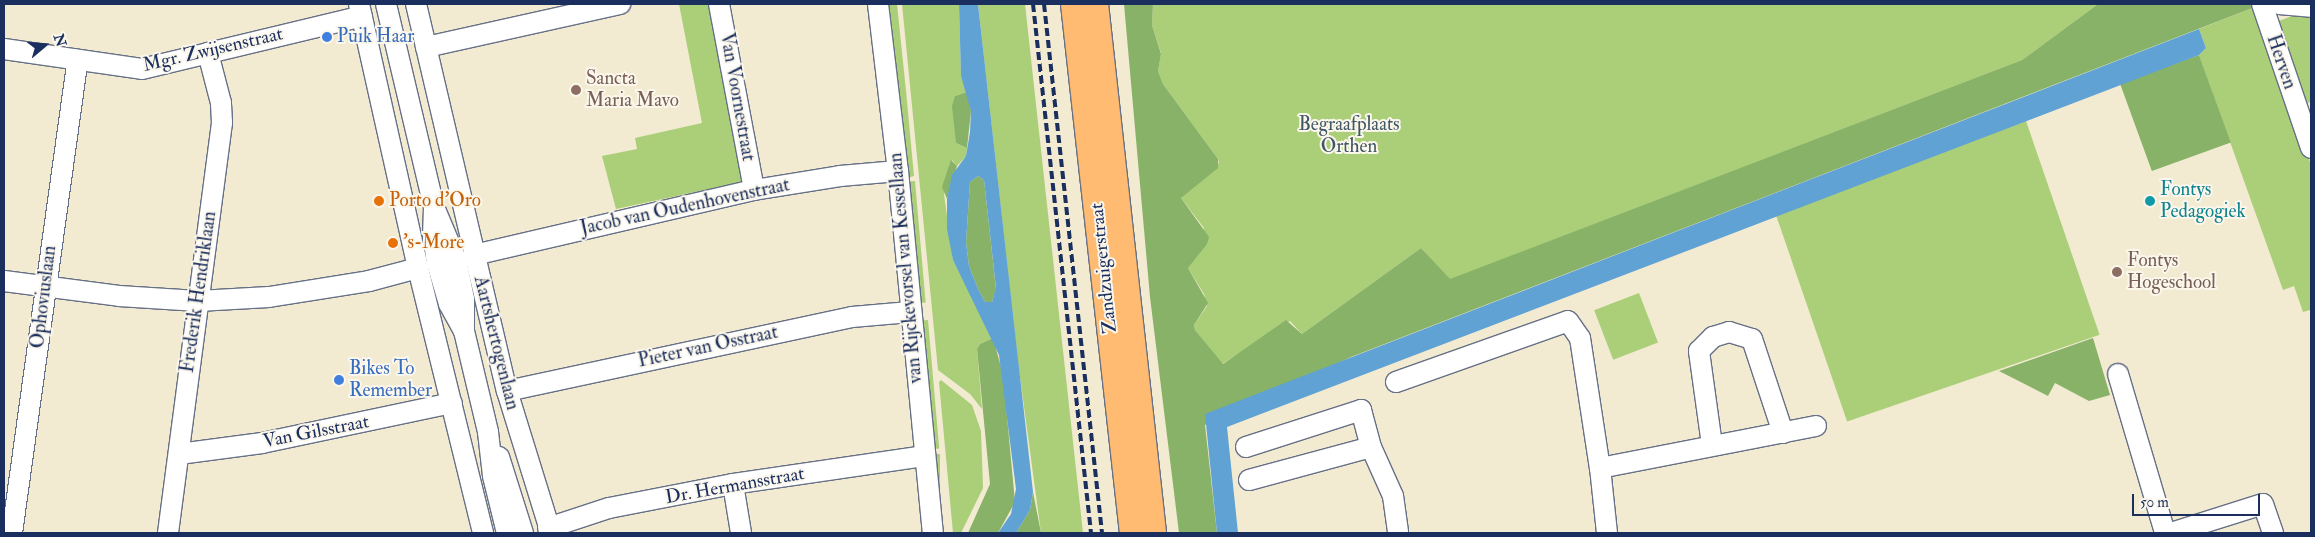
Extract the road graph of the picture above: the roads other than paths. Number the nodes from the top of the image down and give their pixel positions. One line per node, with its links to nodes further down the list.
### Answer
1 (386, 4): 30 (street, Aartshertogenlaan)
2 (416, 4): 12 (street, Aartshertogenlaan)
3 (620, 4): 12 (street)
4 (720, 4): 18 (street, Van Voornestraat)
5 (878, 4): 17 (street, van Rijckevorsel van Kessellaan)
6 (1074, 4): 48 (main road, Zandzuigerstraat)
7 (1095, 4): 49 (main road, Zandzuigerstraat)
8 (2262, 4): 16 (street, Herven)
9 (2279, 4): 10 (street)
10 (2311, 7)
11 (360, 10): 14 (street, Mgr. Zwijsenstraat); 20 (street)
12 (426, 46): 19 (street, Aartshertogenlaan)
13 (4, 49): 15 (street, Mgr. Zwijsenstraat)
14 (208, 52): 15 (street, Mgr. Zwijsenstraat); 23 (street, Frederik Hendriklaan)
15 (78, 60): 22 (street, Ophoviuslaan)
16 (2311, 148)
17 (898, 172): 18 (street, Jacob van Oudenhovenstraat); 24 (street, van Rijckevorsel van Kessellaan)
18 (754, 190): 19 (street, Jacob van Oudenhovenstraat)
19 (474, 255): 27 (street, Aartshertogenlaan)
20 (418, 268): 23 (street); 28 (street)
21 (4, 281): 22 (street)
22 (44, 288): 23 (street); 41 (street, Ophoviuslaan)
23 (198, 301): 35 (street, Frederik Hendriklaan)
24 (910, 312): 27 (street, Pieter van Osstraat); 36 (street, van Rijckevorsel van Kessellaan)
25 (2118, 374): 52 (street)
26 (1396, 382): 37 (street)
27 (507, 391): 40 (street, Aartshertogenlaan)
28 (452, 403): 35 (street, Van Gilsstraat); 43 (street)
29 (1816, 426): 31 (street)
30 (488, 432): 44 (street, Aartshertogenlaan); 45 (street, Aartshertogenlaan)
31 (1783, 433): 32 (street); 32 (street)
32 (1712, 445): 37 (street)
33 (1246, 447): 34 (street)
34 (1371, 447): 38 (street); 50 (street)
35 (179, 454): 42 (street, Frederik Hendriklaan)
36 (924, 456): 39 (street, Dr. Hermansstraat); 47 (street, van Rijckevorsel van Kessellaan)
37 (1600, 468): 51 (street)
38 (1248, 480)
39 (732, 484): 40 (street, Dr. Hermansstraat); 46 (street)
40 (549, 530)
41 (12, 533)
42 (168, 533)
43 (483, 533)
44 (507, 533)
45 (523, 533)
46 (741, 533)
47 (933, 533)
48 (1133, 533)
49 (1153, 533)
50 (1398, 533)
51 (1607, 533)
52 (2165, 533)
53 (2171, 533): 54 (street)
54 (2273, 533)

